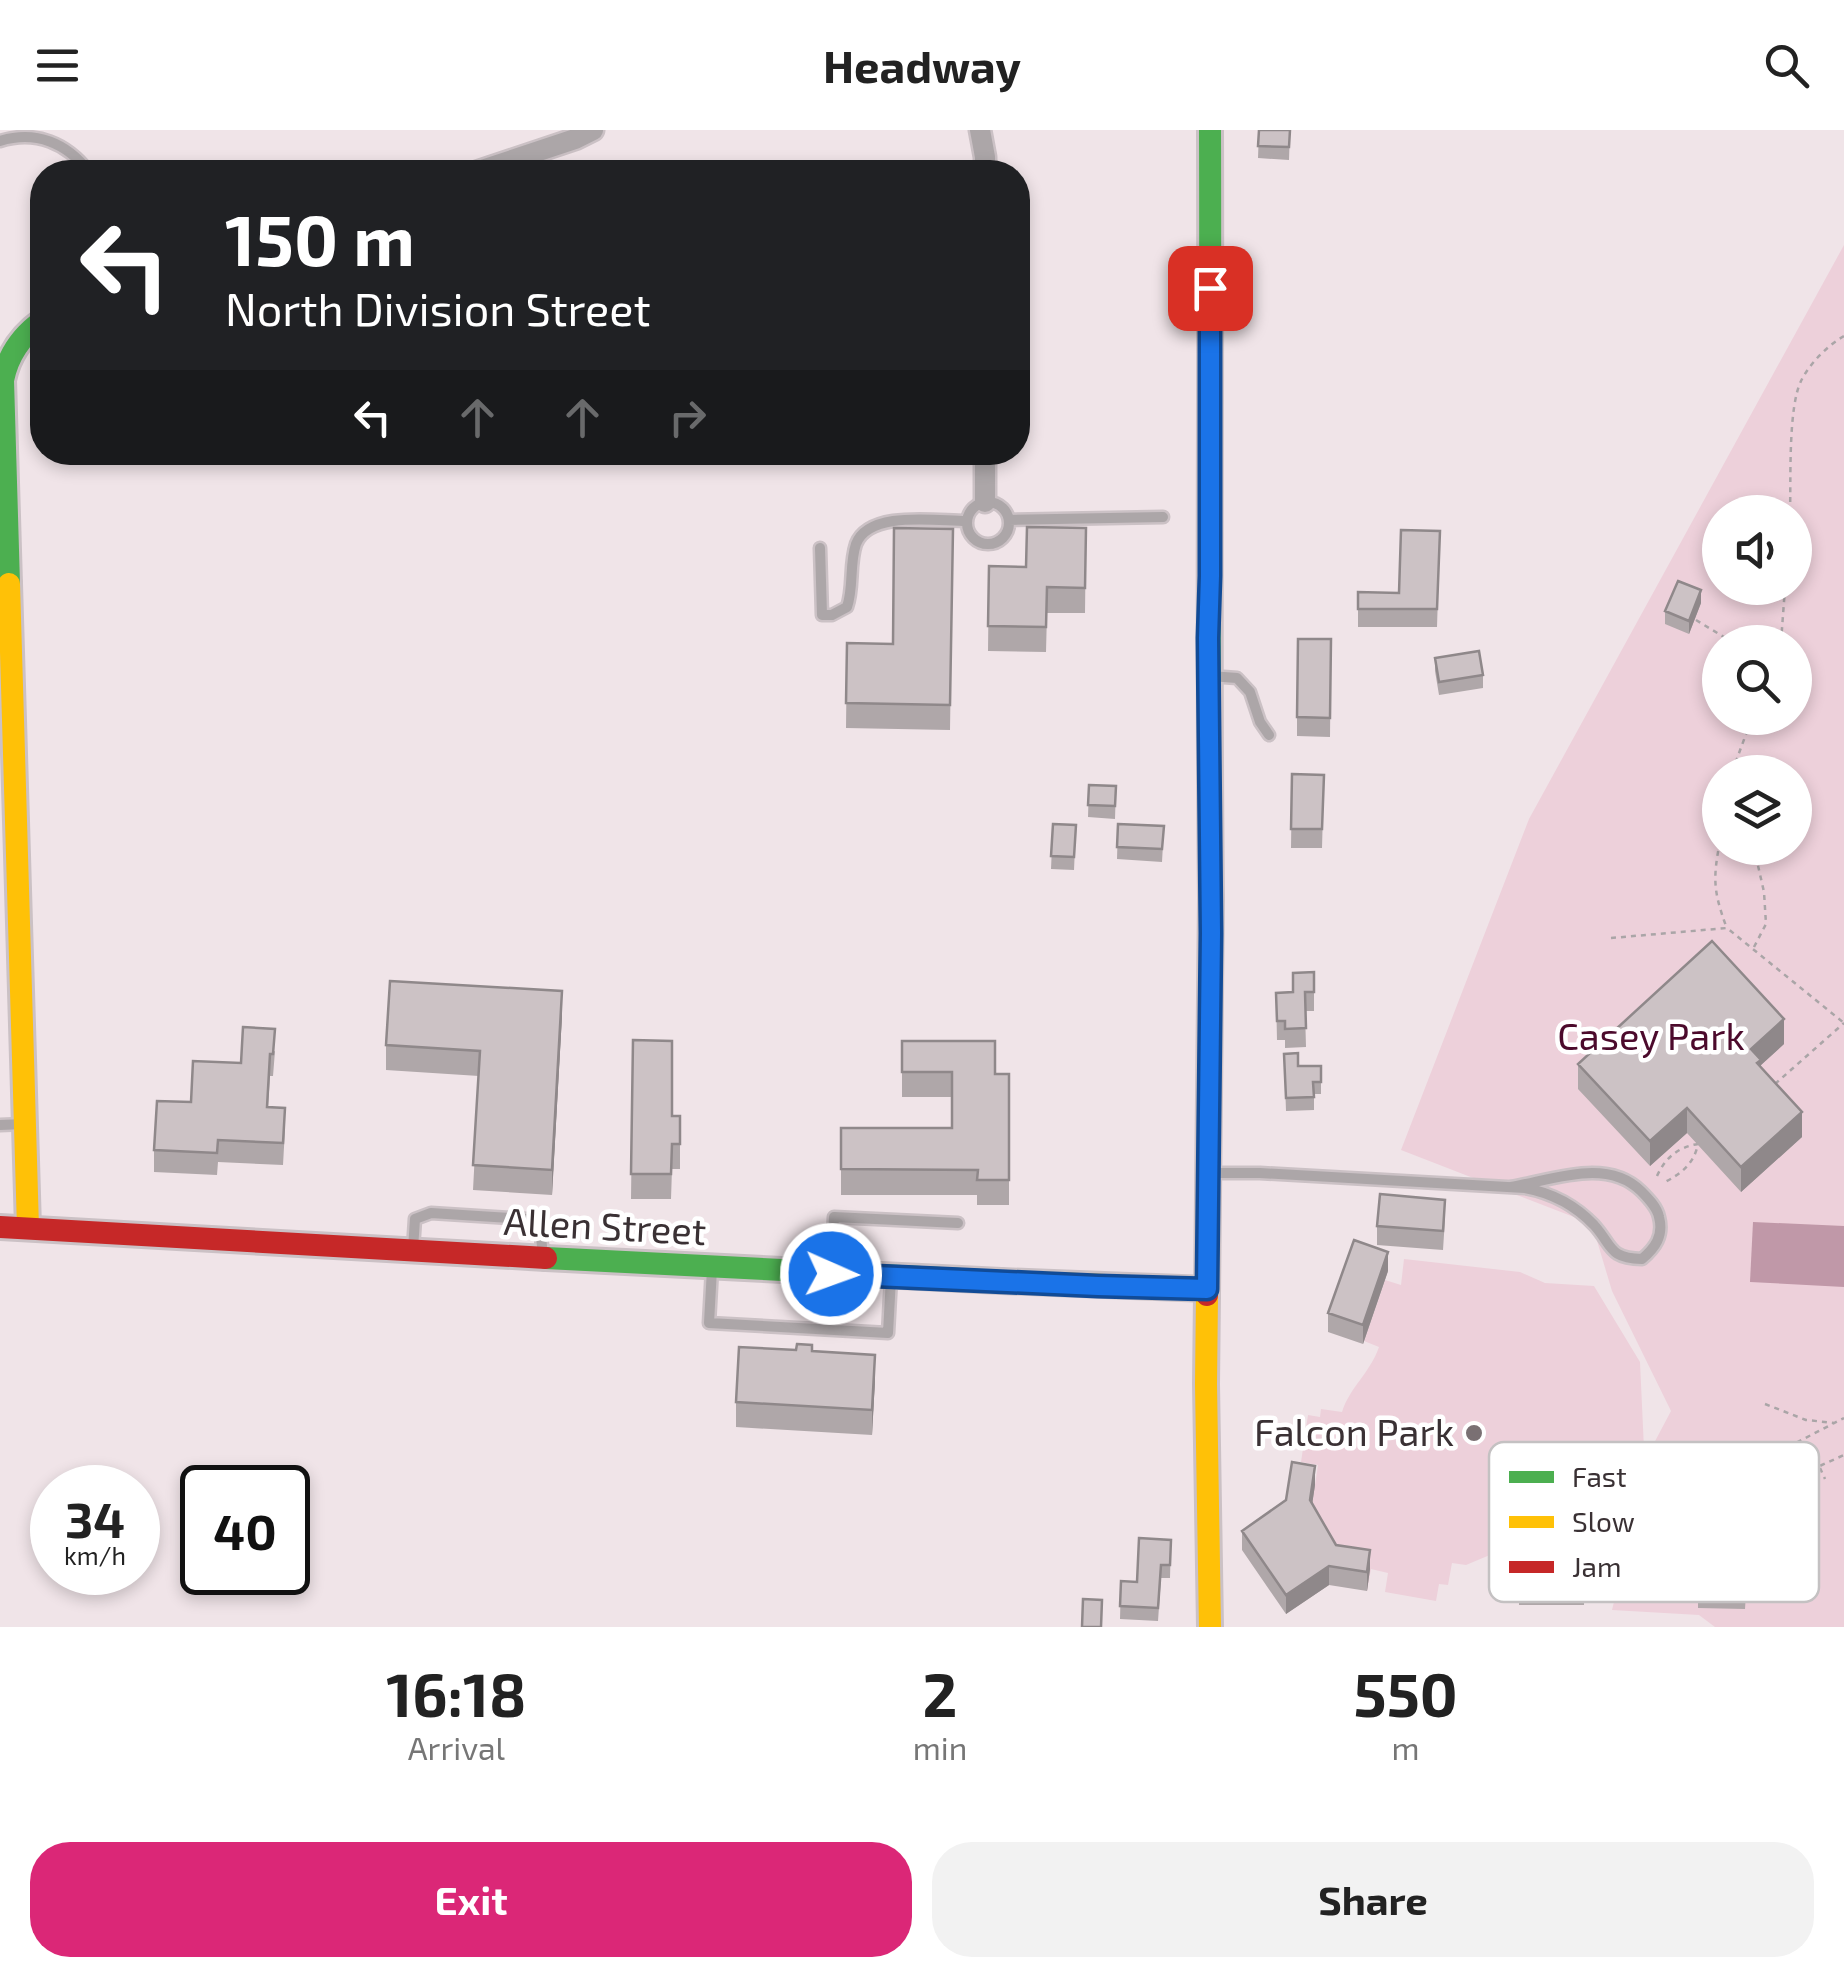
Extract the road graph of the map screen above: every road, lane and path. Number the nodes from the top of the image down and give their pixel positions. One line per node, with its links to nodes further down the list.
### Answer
1 (594, 130): 7 (street)
2 (980, 130): 8 (street)
3 (1210, 130): 21 (street)
4 (49, 134): 5 (lane); 6 (lane)
5 (0, 140)
6 (80, 160)
7 (512, 160)
8 (985, 160)
9 (30, 331): 11 (street)
10 (1844, 336): 13 (path)
11 (2, 434): 30 (street)
12 (985, 465): 14 (street)
13 (1791, 495)
14 (985, 502): 16 (lane); 17 (lane)
15 (1163, 517): 17 (lane)
16 (966, 520): 17 (lane); 18 (lane)
17 (1009, 520)
18 (820, 548)
19 (1695, 619): 20 (path)
20 (1705, 625)
21 (1208, 676): 22 (lane); 32 (street)
22 (1270, 735)
23 (1716, 865): 25 (path)
24 (1758, 865): 27 (path)
25 (1726, 928): 26 (path); 27 (path)
26 (1610, 938)
27 (1753, 948): 28 (path)
28 (1844, 1023): 29 (path)
29 (1776, 1082)
30 (25, 1124): 31 (lane); 38 (street)
31 (0, 1125)
32 (1207, 1173): 35 (lane); 44 (street)
33 (1657, 1176): 34 (path)
34 (1664, 1183)
35 (1511, 1187): 35 (lane)
36 (958, 1223): 42 (lane)
37 (0, 1226): 38 (street, Allen Street)
38 (28, 1228): 39 (street, Allen Street)
39 (413, 1250): 40 (street, Allen Street); 40 (lane)
40 (544, 1259): 41 (street, Allen Street)
41 (712, 1268): 42 (street, Allen Street); 43 (lane)
42 (831, 1274): 43 (street, Allen Street)
43 (892, 1276): 44 (street, Allen Street)
44 (1207, 1289): 52 (street)
45 (1766, 1404): 47 (path)
46 (1844, 1418): 47 (path)
47 (1835, 1423): 48 (path)
48 (1798, 1442)
49 (1844, 1455): 50 (path)
50 (1819, 1466): 51 (path)
51 (1826, 1480)
52 (1210, 1627)

